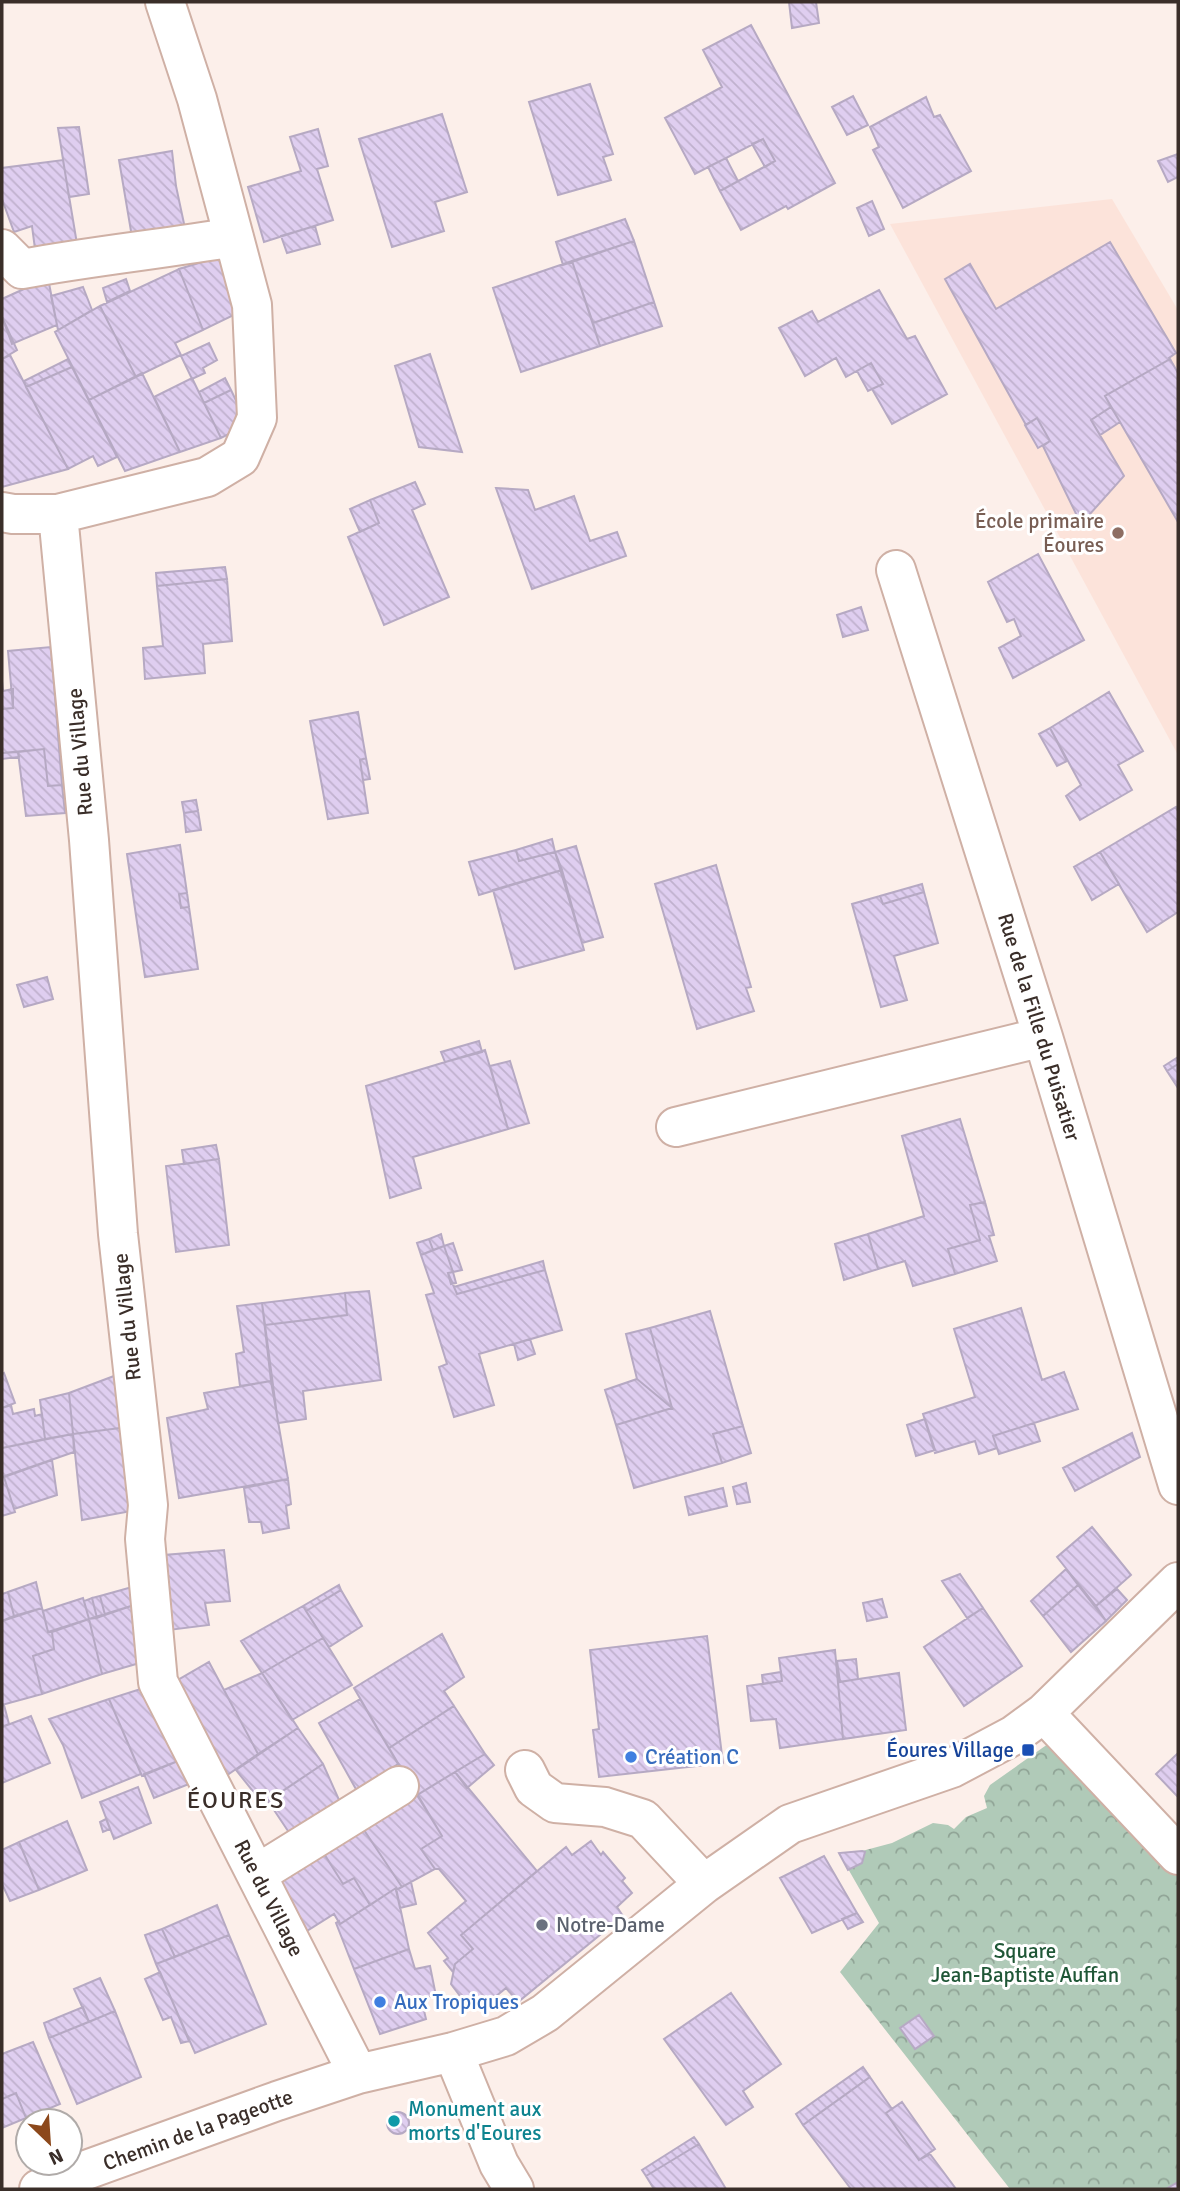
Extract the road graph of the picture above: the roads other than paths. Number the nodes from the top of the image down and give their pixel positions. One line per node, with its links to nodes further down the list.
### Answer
1 (165, 2): 2 (street)
2 (233, 237): 3 (street); 5 (street)
3 (2, 249)
4 (2, 512): 5 (street)
5 (58, 513): 15 (street, Rue du Village)
6 (896, 570): 7 (street, Rue de la Fille du Puisatier)
7 (1043, 1037): 8 (street); 9 (street, Rue de la Fille du Puisatier)
8 (676, 1127)
9 (1178, 1485)
10 (1178, 1582): 11 (street, Chemin de la Pageotte)
11 (1044, 1713): 14 (street); 16 (street, Chemin de la Pageotte)
12 (525, 1770): 16 (street)
13 (399, 1786): 15 (street)
14 (1178, 1855)
15 (257, 1874): 18 (street, Rue du Village)
16 (704, 1884): 17 (street, Chemin de la Pageotte)
17 (453, 2052): 18 (street, Chemin de la Pageotte); 20 (street)
18 (358, 2074): 19 (street, Chemin de la Pageotte)
19 (39, 2189)
20 (514, 2189)

